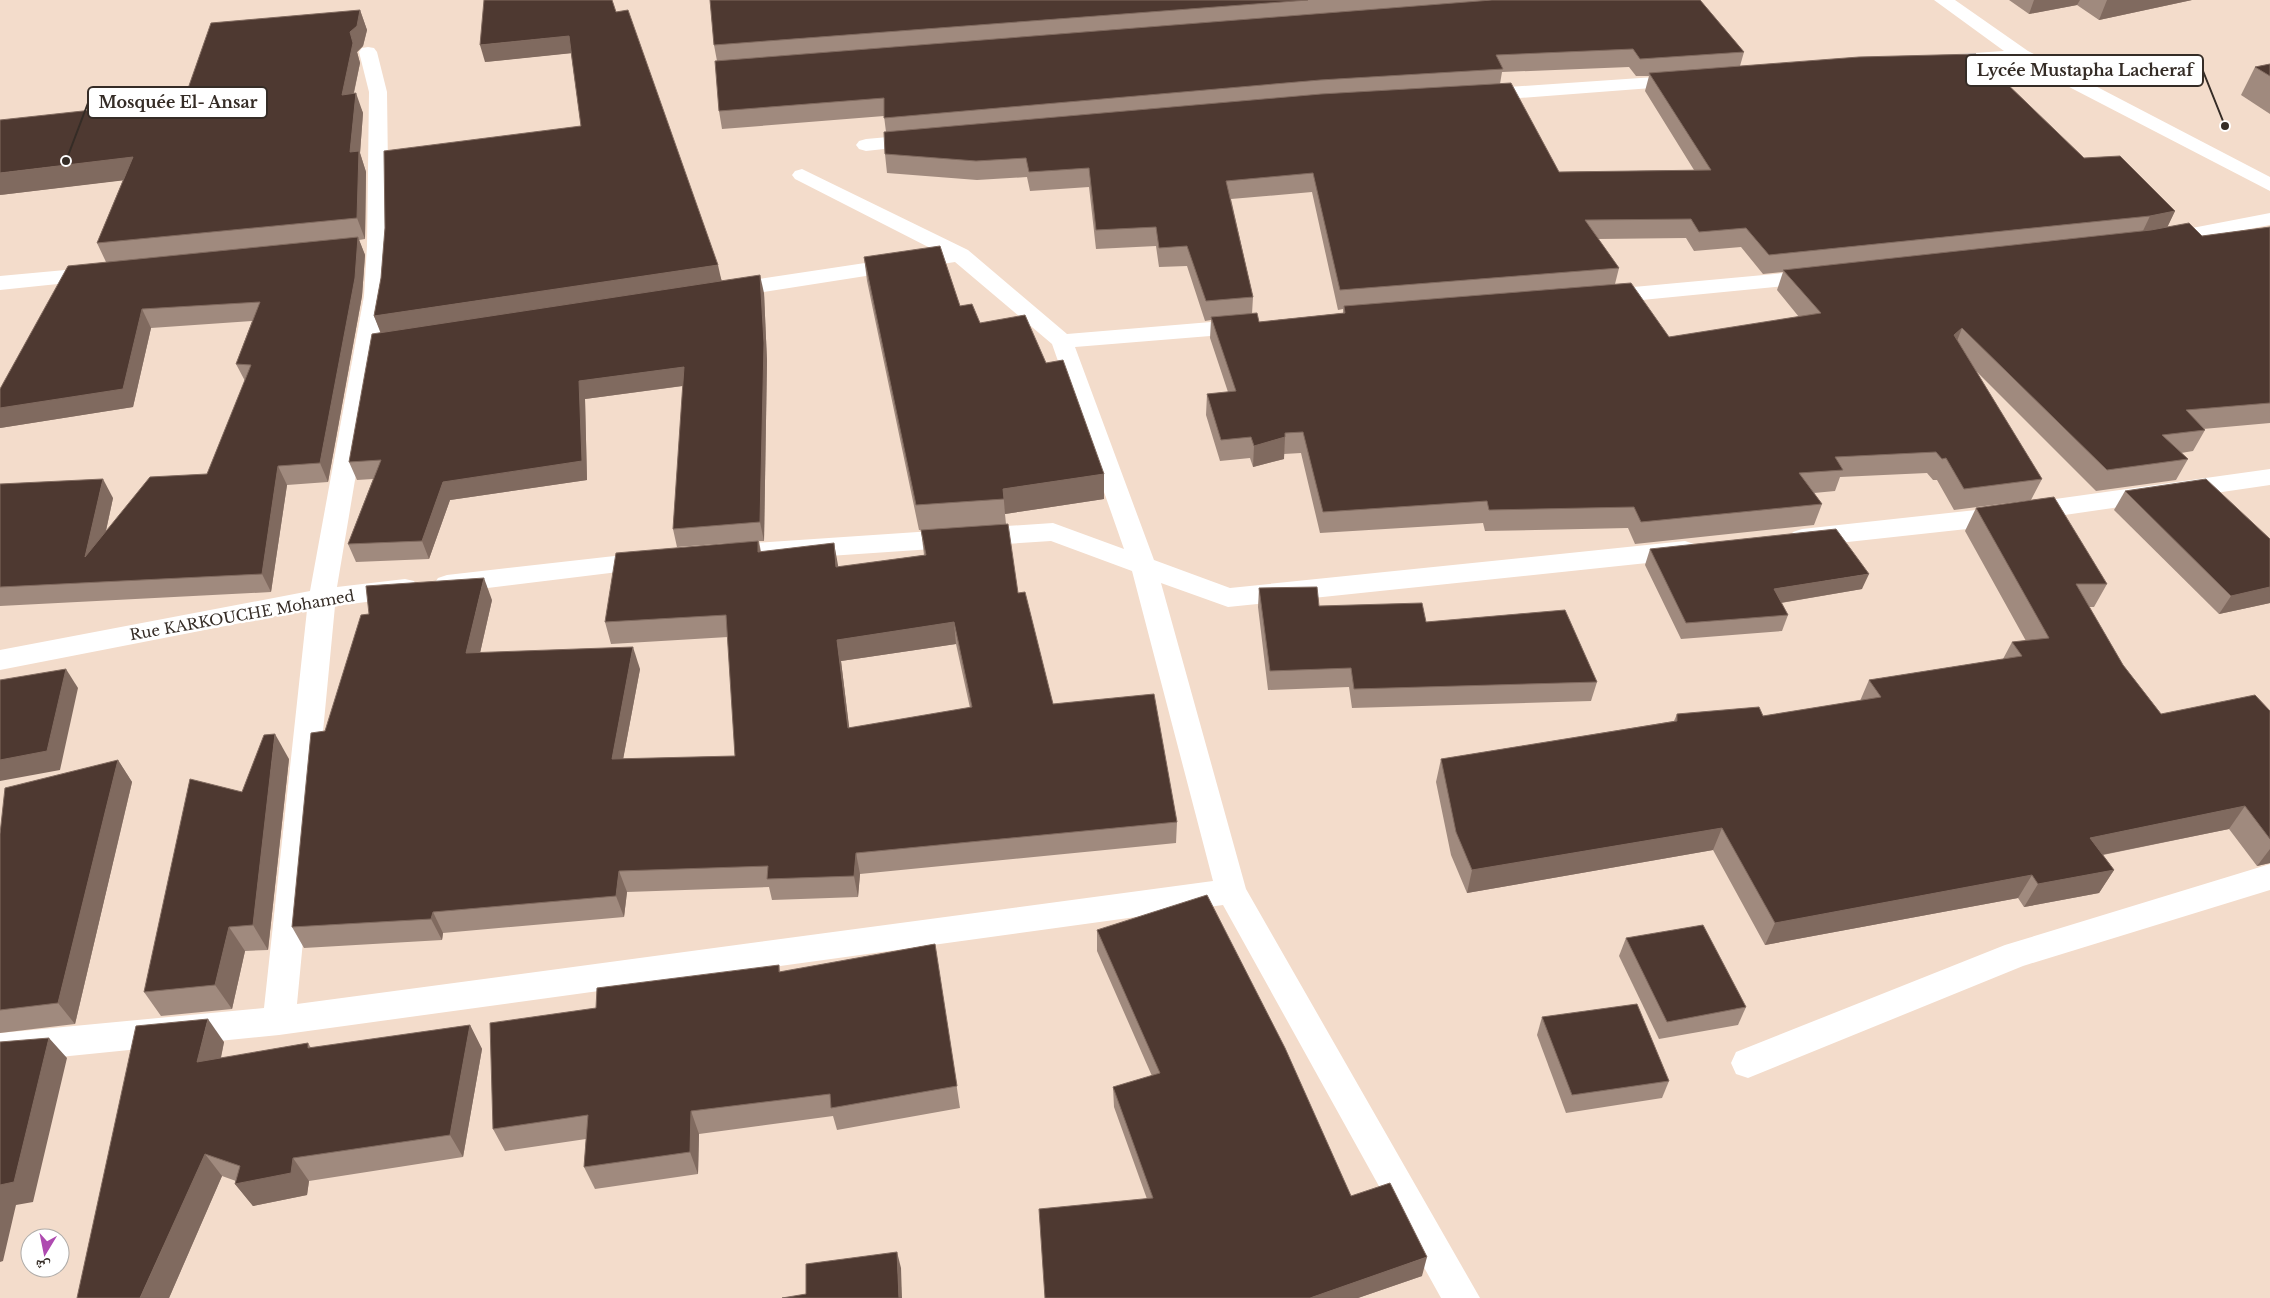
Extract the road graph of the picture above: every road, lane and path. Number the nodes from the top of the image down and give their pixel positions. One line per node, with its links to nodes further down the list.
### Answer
1 (1943, 0): 3 (street)
2 (368, 52): 25 (street)
3 (2022, 55): 4 (street); 10 (street)
4 (1924, 63)
5 (1699, 80): 6 (street)
6 (1464, 96)
7 (945, 138): 8 (street)
8 (866, 145)
9 (802, 175): 13 (street)
10 (2270, 185)
11 (2270, 219): 12 (street)
12 (2141, 244)
13 (960, 255): 17 (street); 20 (street)
14 (122, 272): 16 (street)
15 (1834, 276): 18 (street)
16 (0, 283)
17 (704, 294)
18 (1577, 299)
19 (1272, 324): 20 (street)
20 (1062, 341): 24 (street)
21 (2270, 477): 22 (street)
22 (1779, 540)
23 (1710, 547): 24 (street)
24 (1143, 565): 25 (street, Rue KARKOUCHE Mohamed); 28 (street)
25 (322, 598): 26 (street, Rue KARKOUCHE Mohamed); 29 (street)
26 (0, 660)
27 (2270, 877): 31 (street)
28 (1231, 891): 29 (street); 32 (street)
29 (279, 1021): 30 (street)
30 (0, 1048)
31 (1748, 1062)
32 (1461, 1298)

